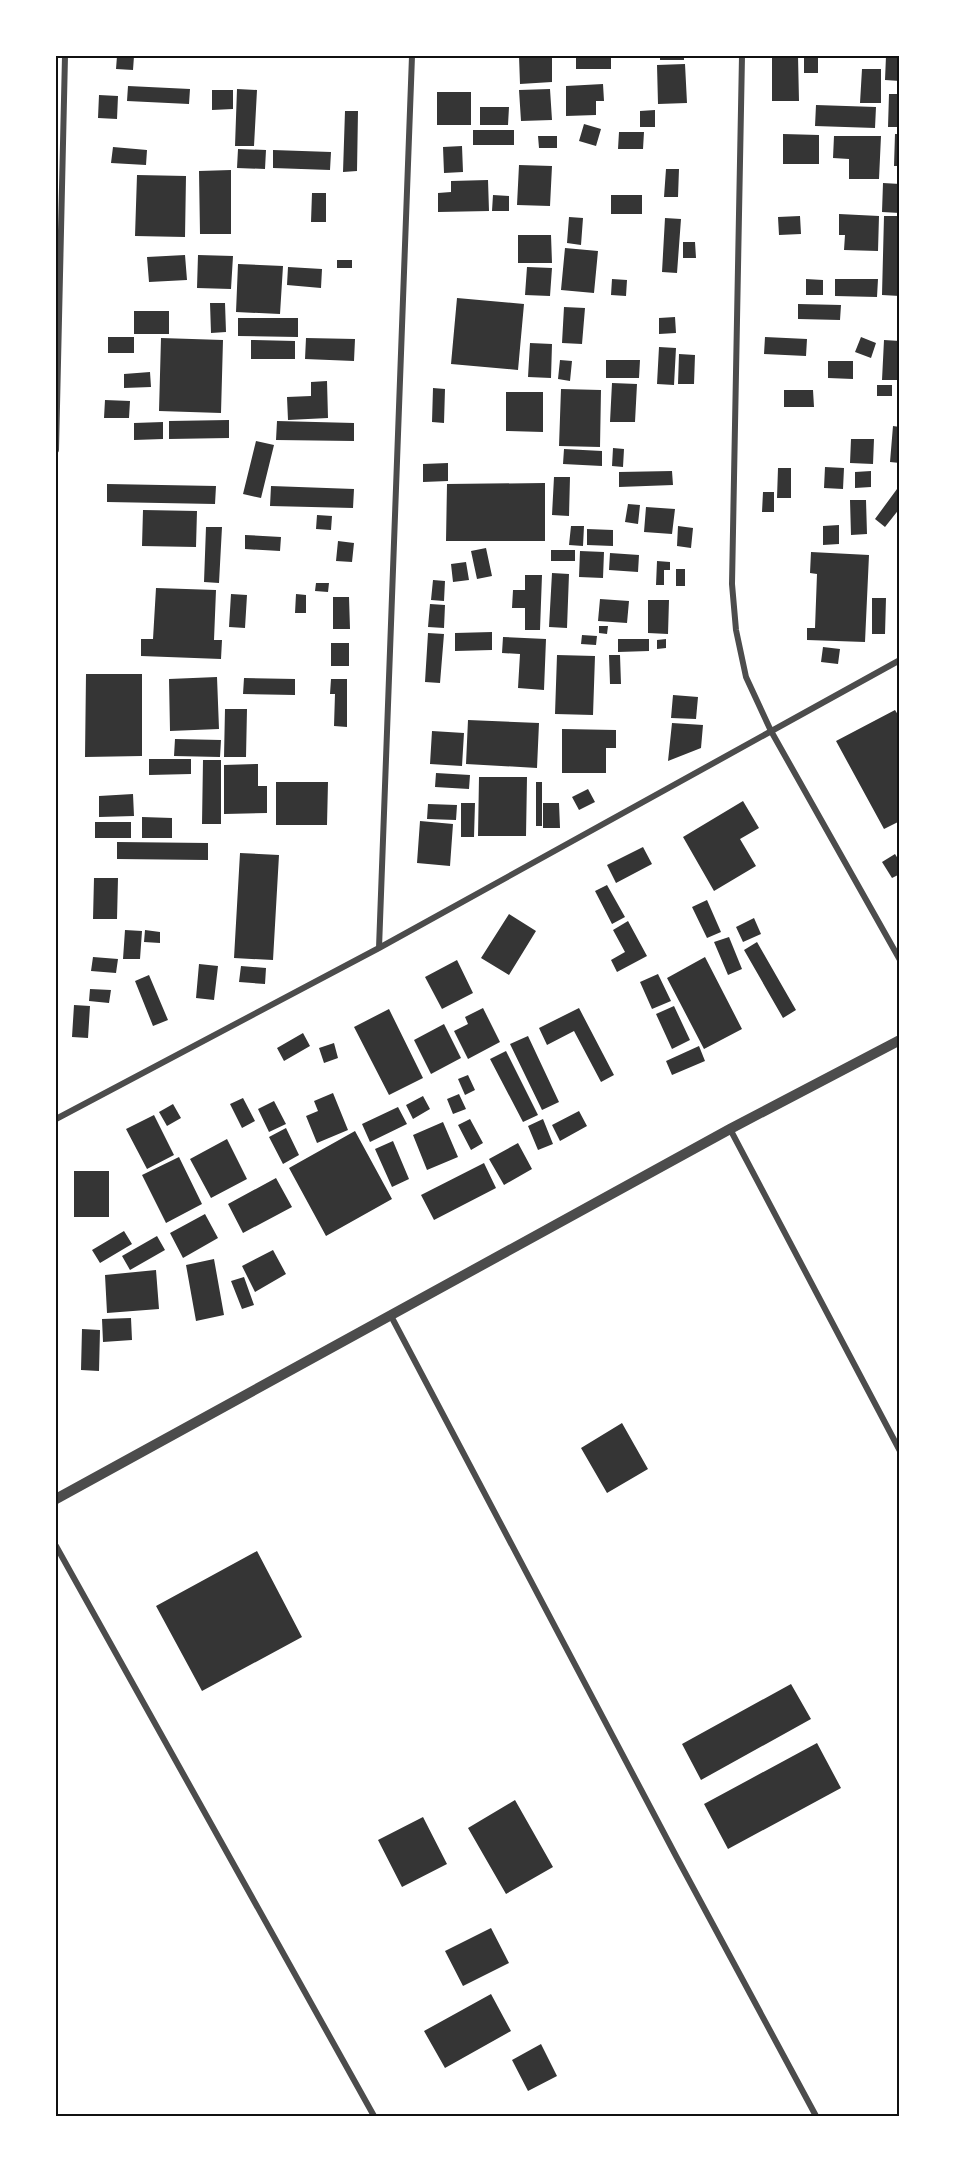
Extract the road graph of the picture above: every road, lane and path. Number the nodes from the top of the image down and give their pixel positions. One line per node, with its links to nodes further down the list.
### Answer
1 (65, 56): 4 (street)
2 (412, 56): 7 (street)
3 (742, 56): 6 (street)
4 (56, 450)
5 (900, 660): 6 (street)
6 (771, 731): 7 (street); 8 (street)
7 (379, 948): 10 (street)
8 (900, 960)
9 (900, 1040): 11 (street)
10 (56, 1119)
11 (730, 1129): 12 (street); 13 (street)
12 (391, 1316): 14 (street); 17 (street)
13 (900, 1451)
14 (56, 1499)
15 (56, 1546): 16 (street)
16 (374, 2116)
17 (816, 2116)

